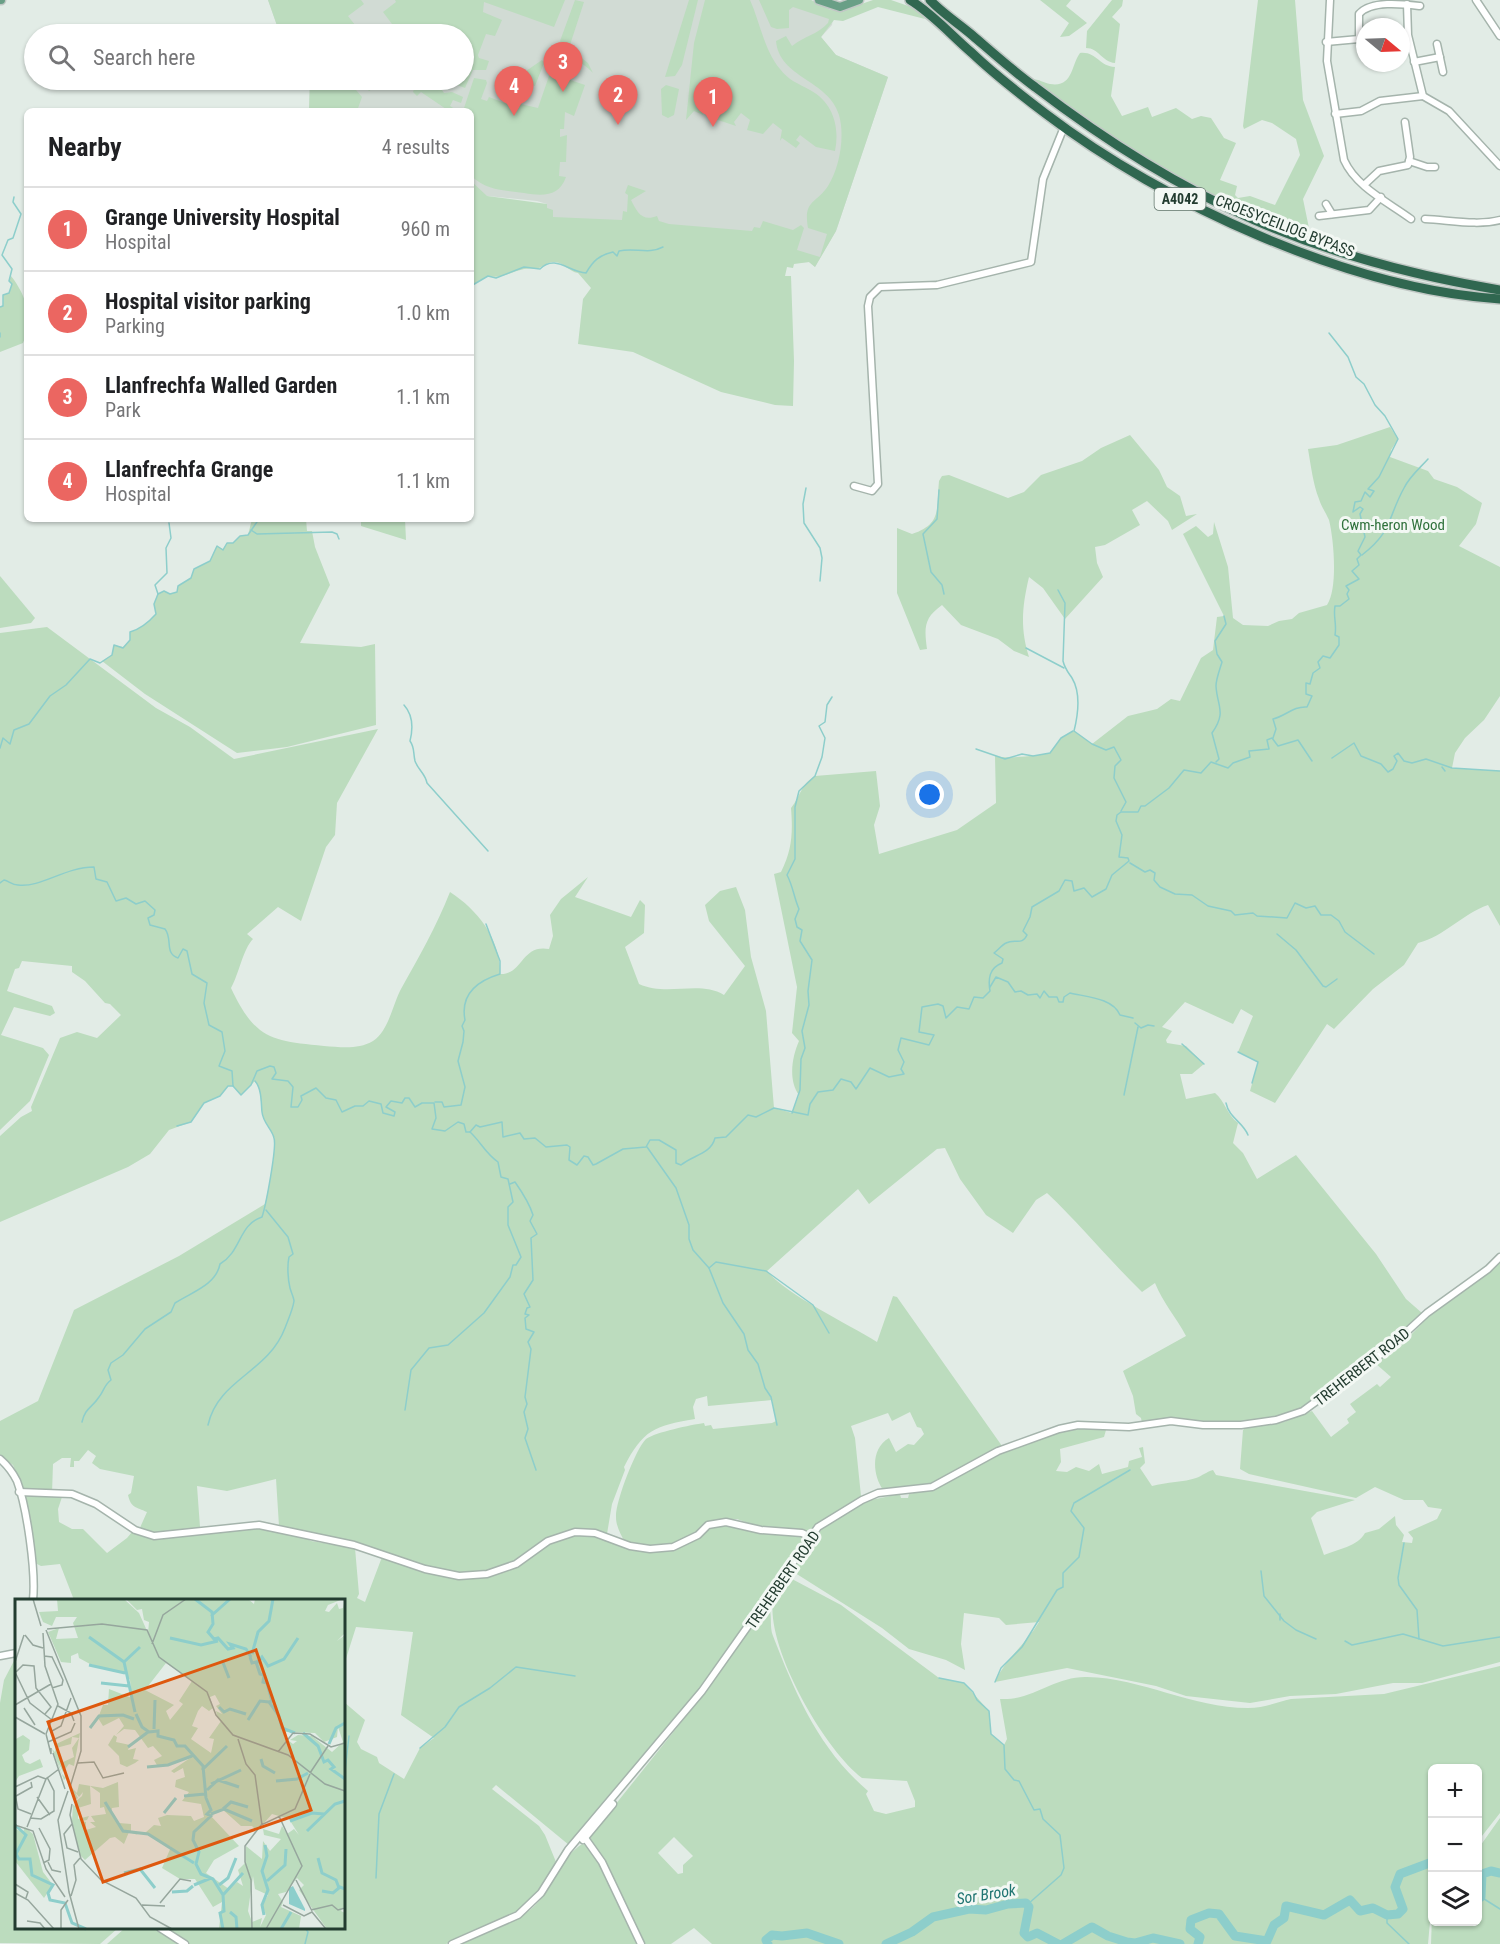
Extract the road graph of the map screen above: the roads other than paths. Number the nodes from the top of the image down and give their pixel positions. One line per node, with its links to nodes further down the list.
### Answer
1 (819, 0): 6 (main road)
2 (910, 0): 18 (highway, CROESYCEILIOG BYPASS / A4042)
3 (930, 0): 30 (highway, CROESYCEILIOG BYPASS / A4042)
4 (1330, 0): 10 (street)
5 (1476, 0): 9 (street)
6 (856, 1)
7 (1407, 4): 8 (street); 10 (street); 13 (street)
8 (1420, 6)
9 (1500, 36)
10 (1326, 42): 16 (street)
11 (1437, 44): 12 (street)
12 (1440, 57): 13 (street); 14 (street)
13 (1414, 62): 15 (street)
14 (1443, 72)
15 (1423, 96): 16 (street); 20 (street)
16 (1335, 114): 22 (street)
17 (1405, 122): 19 (street)
18 (1064, 127): 31 (highway, CROESYCEILIOG BYPASS / A4042); 32 (street)
19 (1409, 160): 21 (street); 22 (street)
20 (1500, 166)
21 (1435, 167)
22 (1364, 185): 23 (street)
23 (1381, 197): 25 (street); 27 (street)
24 (1326, 204): 25 (street)
25 (1332, 214): 26 (street)
26 (1319, 216)
27 (1411, 219)
28 (1425, 219): 29 (street)
29 (1500, 220)
30 (1500, 290)
31 (1500, 299)
32 (854, 486)
33 (1500, 1257): 36 (street, TREHERBERT ROAD)
34 (0, 1459): 35 (street)
35 (19, 1492): 36 (street); 37 (street)
36 (810, 1537): 40 (street, TREHERBERT ROAD)
37 (33, 1599)
38 (15, 1653): 39 (street)
39 (0, 1656)
40 (618, 1793): 41 (street); 42 (street, TREHERBERT ROAD)
41 (585, 1838): 42 (street); 46 (street)
42 (568, 1850): 45 (street, TREHERBERT ROAD)
43 (162, 1929): 44 (street)
44 (185, 1944)
45 (452, 1944)
46 (641, 1944)

